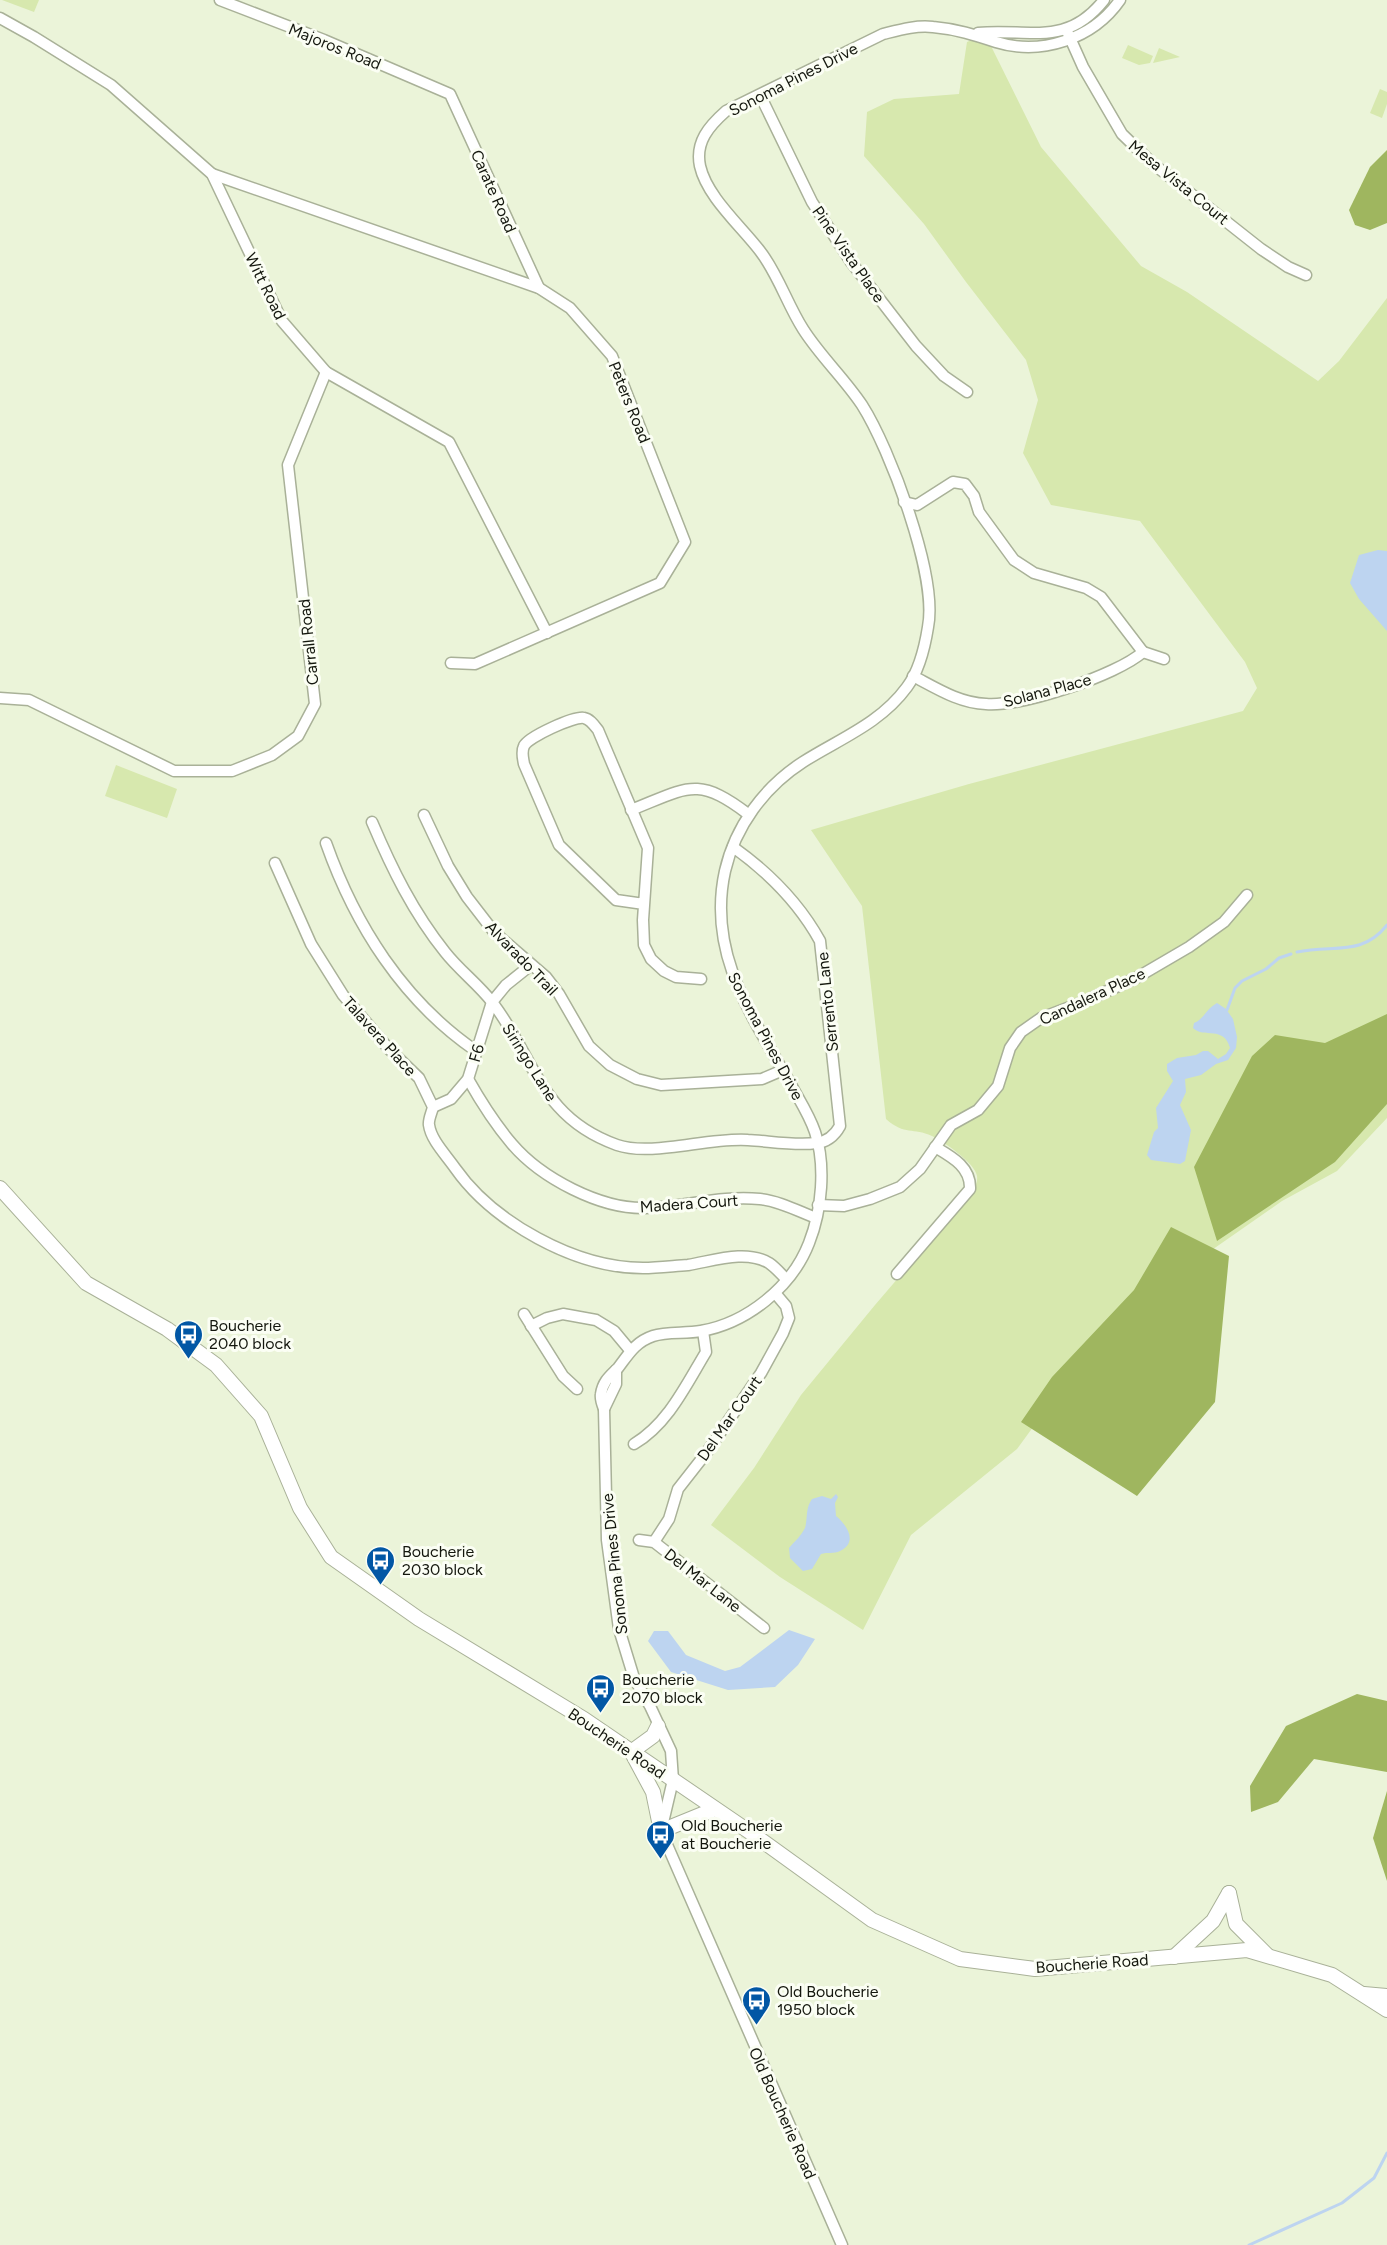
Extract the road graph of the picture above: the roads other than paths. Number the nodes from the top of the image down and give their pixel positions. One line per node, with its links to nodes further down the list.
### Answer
1 (220, 0): 8 (street, Majoros Road)
2 (1104, 0): 5 (street, Sonoma Pines Drive)
3 (1120, 0): 7 (street, Sonoma Pines Drive)
4 (0, 18): 10 (street, Witt Road)
5 (1066, 29): 6 (street, Sonoma Pines Drive); 7 (street, Mesa Vista Court)
6 (976, 34): 7 (street, Sonoma Pines Drive); 9 (street, Sonoma Pines Drive)
7 (1071, 40): 11 (street, Mesa Vista Court)
8 (450, 94): 12 (street, Carate Road)
9 (760, 95): 14 (street, Pine Vista Place); 15 (street, Sonoma Pines Drive)
10 (212, 174): 12 (street, Peters Road); 13 (street, Witt Road)
11 (1306, 275)
12 (538, 288): 16 (street, Peters Road)
13 (326, 372): 16 (street, Witt Road); 21 (street, Carrall Road)
14 (967, 392)
15 (904, 502): 17 (street); 20 (street, Sonoma Pines Drive)
16 (547, 633): 19 (street, Peters Road)
17 (1143, 652): 18 (street); 20 (street, Solana Place)
18 (1164, 659)
19 (452, 663)
20 (913, 676): 23 (street, Sonoma Pines Drive)
21 (0, 698)
22 (632, 810): 23 (street); 30 (street); 30 (street)
23 (748, 814): 27 (street, Sonoma Pines Drive)
24 (424, 815): 31 (street, Alvarado Trail)
25 (372, 822): 33 (street, Siringo Lane)
26 (326, 843): 34 (street)
27 (733, 847): 35 (street, Sonoma Pines Drive); 38 (street, Serrento Lane)
28 (275, 863): 37 (street, Talavera Place)
29 (1247, 895): 39 (street, Candalera Place)
30 (644, 904): 32 (street)
31 (531, 964): 33 (street, F6); 35 (street, Alvarado Trail)
32 (701, 978)
33 (492, 1002): 34 (street, F6); 38 (street, Siringo Lane)
34 (476, 1051): 36 (street, F6)
35 (783, 1070): 38 (street, Sonoma Pines Drive)
36 (468, 1079): 37 (street, F6); 42 (street, Madera Court)
37 (433, 1107): 44 (street, Talavera Place)
38 (817, 1143): 41 (street, Sonoma Pines Drive)
39 (935, 1147): 41 (street, Candalera Place); 43 (street)
40 (0, 1188): 56 (main road, Boucherie Road)
41 (818, 1205): 42 (street, Sonoma Pines Drive)
42 (816, 1218): 44 (street, Sonoma Pines Drive)
43 (897, 1274)
44 (786, 1279): 45 (street, Sonoma Pines Drive)
45 (775, 1293): 48 (street, Sonoma Pines Drive); 53 (street, Del Mar Court)
46 (524, 1314): 47 (street)
47 (531, 1326): 49 (street); 50 (street)
48 (703, 1331): 49 (street, Sonoma Pines Drive); 51 (street)
49 (629, 1349): 55 (street, Sonoma Pines Drive)
50 (577, 1389)
51 (634, 1444)
52 (639, 1540): 53 (street, Del Mar Lane)
53 (654, 1542): 54 (street, Del Mar Lane)
54 (764, 1628)
55 (658, 1726): 56 (main road); 57 (street, Sonoma Pines Drive)
56 (631, 1752): 57 (main road, Boucherie Road); 59 (main road)
57 (673, 1780): 58 (main road, Boucherie Road); 59 (street)
58 (715, 1809): 59 (main road); 61 (main road, Boucherie Road)
59 (661, 1831): 65 (street, Old Boucherie Road)
60 (1268, 1956): 61 (main road, Boucherie Road); 61 (main road); 62 (main road, Boucherie Road)
61 (1174, 1957)
62 (1362, 1993): 63 (main road); 64 (main road, Boucherie Road)
63 (1387, 1996)
64 (1387, 2010)
65 (842, 2245)

